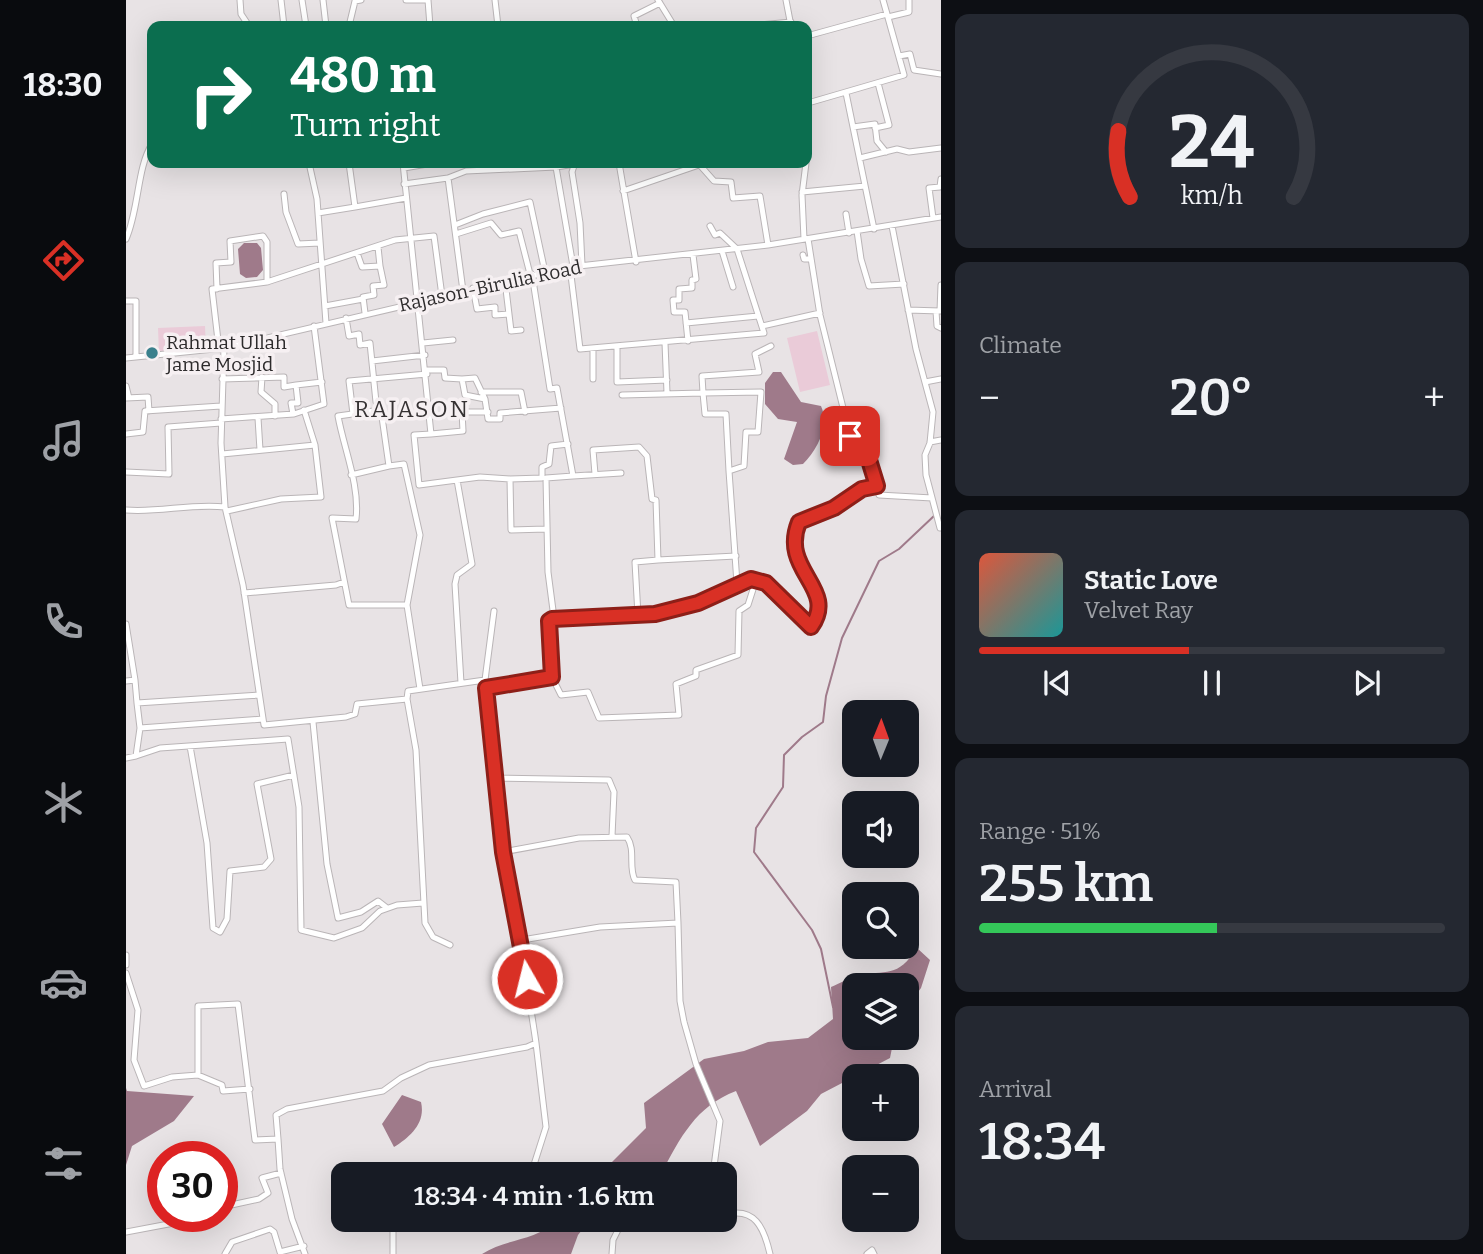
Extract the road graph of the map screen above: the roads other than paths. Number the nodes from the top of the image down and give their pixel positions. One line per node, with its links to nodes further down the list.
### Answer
1 (240, 0): 14 (street)
2 (281, 0): 15 (street)
3 (302, 0): 16 (street)
4 (323, 0): 17 (street)
5 (361, 0): 18 (street)
6 (406, 0): 7 (street)
7 (428, 0): 19 (street)
8 (495, 0): 20 (street)
9 (786, 0): 23 (street)
10 (883, 0): 13 (street)
11 (909, 0): 13 (street)
12 (659, 1): 21 (street); 22 (street)
13 (887, 16): 24 (street); 25 (street)
14 (246, 21)
15 (283, 21)
16 (305, 21)
17 (325, 21)
18 (350, 21)
19 (430, 21)
20 (497, 21)
21 (636, 21)
22 (671, 21)
23 (790, 21)
24 (812, 35)
25 (899, 56): 26 (street); 27 (street)
26 (940, 74)
27 (878, 83): 28 (street); 31 (street)
28 (846, 93): 29 (street); 30 (street)
29 (812, 100)
30 (853, 127): 31 (street); 35 (street)
31 (875, 128): 34 (street)
32 (940, 148): 34 (street)
33 (147, 152): 63 (street)
34 (886, 152): 35 (street)
35 (860, 158): 50 (street)
36 (310, 168): 56 (street)
37 (350, 168): 55 (street)
38 (404, 168): 49 (street)
39 (523, 168): 46 (street)
40 (555, 168): 84 (street)
41 (573, 168): 82 (street)
42 (620, 168): 51 (street)
43 (688, 168): 51 (street)
44 (703, 168): 72 (street)
45 (805, 168): 52 (street)
46 (501, 170): 47 (street)
47 (448, 178): 49 (street); 60 (street)
48 (940, 179): 59 (street)
49 (404, 184): 54 (street)
50 (866, 186): 52 (street); 64 (street)
51 (623, 191): 80 (street)
52 (802, 192): 70 (street)
53 (284, 194): 71 (street)
54 (406, 198): 55 (street); 69 (street)
55 (355, 207): 56 (street)
56 (318, 213): 71 (street)
57 (846, 214): 66 (street)
58 (940, 217): 59 (street, Rajason-Birulia Road)
59 (933, 218): 62 (street, Rajason-Birulia Road)
60 (455, 225): 67 (street); 86 (street)
61 (710, 226): 74 (street)
62 (891, 226): 64 (street, Rajason-Birulia Road); 91 (street)
63 (128, 227): 68 (street)
64 (874, 229): 65 (street, Rajason-Birulia Road)
65 (857, 231): 66 (street, Rajason-Birulia Road); 91 (street)
66 (849, 233): 70 (street, Rajason-Birulia Road)
67 (456, 234): 88 (street); 96 (street)
68 (126, 239)
69 (410, 239): 73 (street); 97 (street); 100 (street)
70 (806, 239): 72 (street, Rajason-Birulia Road); 79 (street)
71 (320, 243): 81 (street)
72 (768, 245): 74 (street, Rajason-Birulia Road)
73 (379, 247): 76 (street); 83 (street)
74 (737, 249): 75 (street, Rajason-Birulia Road); 85 (street)
75 (722, 251): 77 (street, Rajason-Birulia Road); 87 (street)
76 (357, 253): 81 (street); 83 (street)
77 (693, 255): 80 (street, Rajason-Birulia Road); 110 (street)
78 (803, 255): 79 (street)
79 (810, 259): 105 (street)
80 (636, 262): 82 (street, Rajason-Birulia Road)
81 (323, 265): 90 (street); 101 (street)
82 (582, 265): 84 (street, Rajason-Birulia Road)
83 (380, 266): 98 (street)
84 (571, 267): 86 (street, Rajason-Birulia Road); 121 (street)
85 (741, 267): 87 (street); 107 (street)
86 (545, 272): 88 (street, Rajason-Birulia Road)
87 (727, 272): 93 (street)
88 (531, 274): 89 (street, Rajason-Birulia Road); 147 (street)
89 (505, 281): 94 (street, Rajason-Birulia Road); 106 (street)
90 (267, 282): 95 (street); 95 (street)
91 (904, 284): 102 (street)
92 (940, 285): 103 (street)
93 (733, 287)
94 (473, 288): 96 (street, Rajason-Birulia Road); 106 (street)
95 (217, 289): 122 (street)
96 (463, 291): 97 (street, Rajason-Birulia Road)
97 (442, 296): 100 (street, Rajason-Birulia Road)
98 (363, 299): 101 (street); 104 (street)
99 (126, 300): 124 (street)
100 (418, 300): 104 (street, Rajason-Birulia Road); 117 (street)
101 (325, 306): 109 (street)
102 (908, 310): 103 (street); 136 (street)
103 (936, 311): 113 (street)
104 (365, 313): 108 (street, Rajason-Birulia Road)
105 (820, 313): 112 (street); 181 (street)
106 (509, 314): 114 (street)
107 (758, 316): 110 (street); 112 (street)
108 (346, 318): 109 (street, Rajason-Birulia Road); 126 (street)
109 (326, 323): 111 (street, Rajason-Birulia Road)
110 (686, 323): 116 (street)
111 (314, 326): 122 (street, Rajason-Birulia Road); 135 (street)
112 (762, 326): 116 (street)
113 (940, 328)
114 (521, 330)
115 (453, 340): 117 (street)
116 (688, 341): 118 (street)
117 (423, 343): 123 (street)
118 (665, 343): 120 (street); 134 (street)
119 (772, 346): 141 (street)
120 (617, 347): 121 (street); 134 (street)
121 (593, 348): 132 (street)
122 (221, 349): 124 (street, Rajason-Birulia Road); 130 (street)
123 (425, 355): 126 (street); 127 (street)
124 (136, 357): 125 (street, Rajason-Birulia Road)
125 (126, 358)
126 (372, 361): 129 (street)
127 (426, 372): 129 (street); 131 (street); 162 (street)
128 (262, 377): 130 (street); 137 (street); 158 (street)
129 (374, 378): 149 (street); 157 (street)
130 (222, 379): 146 (street)
131 (462, 379): 139 (street); 144 (street)
132 (593, 379)
133 (940, 379): 136 (street)
134 (667, 380): 140 (street)
135 (322, 382): 137 (street); 148 (street)
136 (925, 382): 155 (street)
137 (296, 385): 156 (street)
138 (126, 386): 143 (street)
139 (480, 392): 145 (street); 154 (street)
140 (667, 393): 141 (street); 142 (street)
141 (703, 393): 170 (street); 170 (street)
142 (622, 395)
143 (128, 398): 151 (street)
144 (469, 398): 145 (street); 152 (street)
145 (485, 399): 153 (street)
146 (221, 406): 151 (street); 160 (street)
147 (561, 408): 154 (street); 165 (street)
148 (304, 410): 156 (street); 166 (street)
149 (381, 410): 157 (street); 169 (street)
150 (940, 410): 155 (street)
151 (149, 411): 161 (street)
152 (469, 412): 153 (street); 162 (street)
153 (488, 412): 154 (street)
154 (525, 412)
155 (933, 412): 164 (street)
156 (293, 414): 158 (street)
157 (353, 414): 174 (street)
158 (275, 416): 159 (street)
159 (258, 418): 160 (street); 167 (street)
160 (221, 421): 168 (street); 171 (street)
161 (126, 434)
162 (431, 434): 179 (street)
163 (940, 439): 164 (street)
164 (930, 442): 182 (street)
165 (568, 444): 175 (street); 176 (street)
166 (316, 445): 167 (street); 183 (street)
167 (260, 450): 168 (street)
168 (222, 454): 183 (street)
169 (389, 466): 174 (street); 180 (street)
170 (729, 471): 187 (street)
171 (126, 472)
172 (621, 473): 173 (street)
173 (595, 474): 175 (street); 188 (street)
174 (351, 475): 190 (street)
175 (573, 476): 176 (street)
176 (544, 478): 177 (street); 186 (street)
177 (510, 479): 178 (street); 186 (street)
178 (457, 480): 179 (street); 202 (street)
179 (419, 485): 180 (street)
180 (408, 486): 193 (street)
181 (877, 486): 182 (street); 189 (street)
182 (932, 498): 185 (street)
183 (226, 509): 184 (street); 192 (street)
184 (126, 510)
185 (940, 528)
186 (547, 529): 196 (street)
187 (736, 556): 188 (street); 191 (street)
188 (658, 560): 195 (street)
189 (756, 580): 191 (street); 198 (street)
190 (344, 582): 192 (street); 193 (street)
191 (737, 583): 195 (street)
192 (244, 593): 205 (street)
193 (407, 605): 203 (street)
194 (494, 611): 200 (street)
195 (638, 615): 196 (street)
196 (554, 618): 198 (street)
197 (126, 624): 199 (street)
198 (552, 677): 204 (street)
199 (135, 680): 201 (street); 207 (street)
200 (485, 680): 202 (street); 204 (street)
201 (126, 681)
202 (461, 683): 203 (street)
203 (420, 688): 206 (street)
204 (486, 688): 217 (street)
205 (259, 695): 207 (street); 208 (street)
206 (407, 699): 209 (street); 220 (street)
207 (137, 703): 211 (street)
208 (263, 719): 210 (street); 211 (street)
209 (313, 722): 210 (street); 221 (street)
210 (286, 724): 212 (street)
211 (139, 728): 214 (street)
212 (288, 739): 213 (street); 216 (street)
213 (190, 746): 214 (street); 216 (street)
214 (136, 756): 215 (street)
215 (126, 758)
216 (294, 775): 221 (street)
217 (495, 778): 218 (street); 219 (street)
218 (612, 836): 219 (street); 222 (street)
219 (503, 852): 223 (street)
220 (423, 903): 221 (street); 224 (street)
221 (387, 908)
222 (678, 923): 223 (street); 233 (street)
223 (522, 940): 228 (street)
224 (450, 945)
225 (126, 955): 226 (street)
226 (126, 965)
227 (126, 973): 229 (street)
228 (536, 1043): 231 (street); 232 (street)
229 (198, 1075): 230 (street); 230 (street)
230 (250, 1089): 231 (street)
231 (278, 1139): 234 (street)
232 (535, 1162)
233 (715, 1162)
234 (281, 1173): 235 (street); 241 (street)
235 (238, 1204)
236 (737, 1214): 246 (street)
237 (147, 1228): 238 (street)
238 (126, 1232)
239 (393, 1232): 244 (street)
240 (617, 1232): 245 (street)
241 (304, 1247): 242 (street); 243 (street)
242 (225, 1254)
243 (305, 1254)
244 (393, 1254)
245 (612, 1254)
246 (770, 1254)
247 (867, 1254): 248 (street)
248 (873, 1254)

